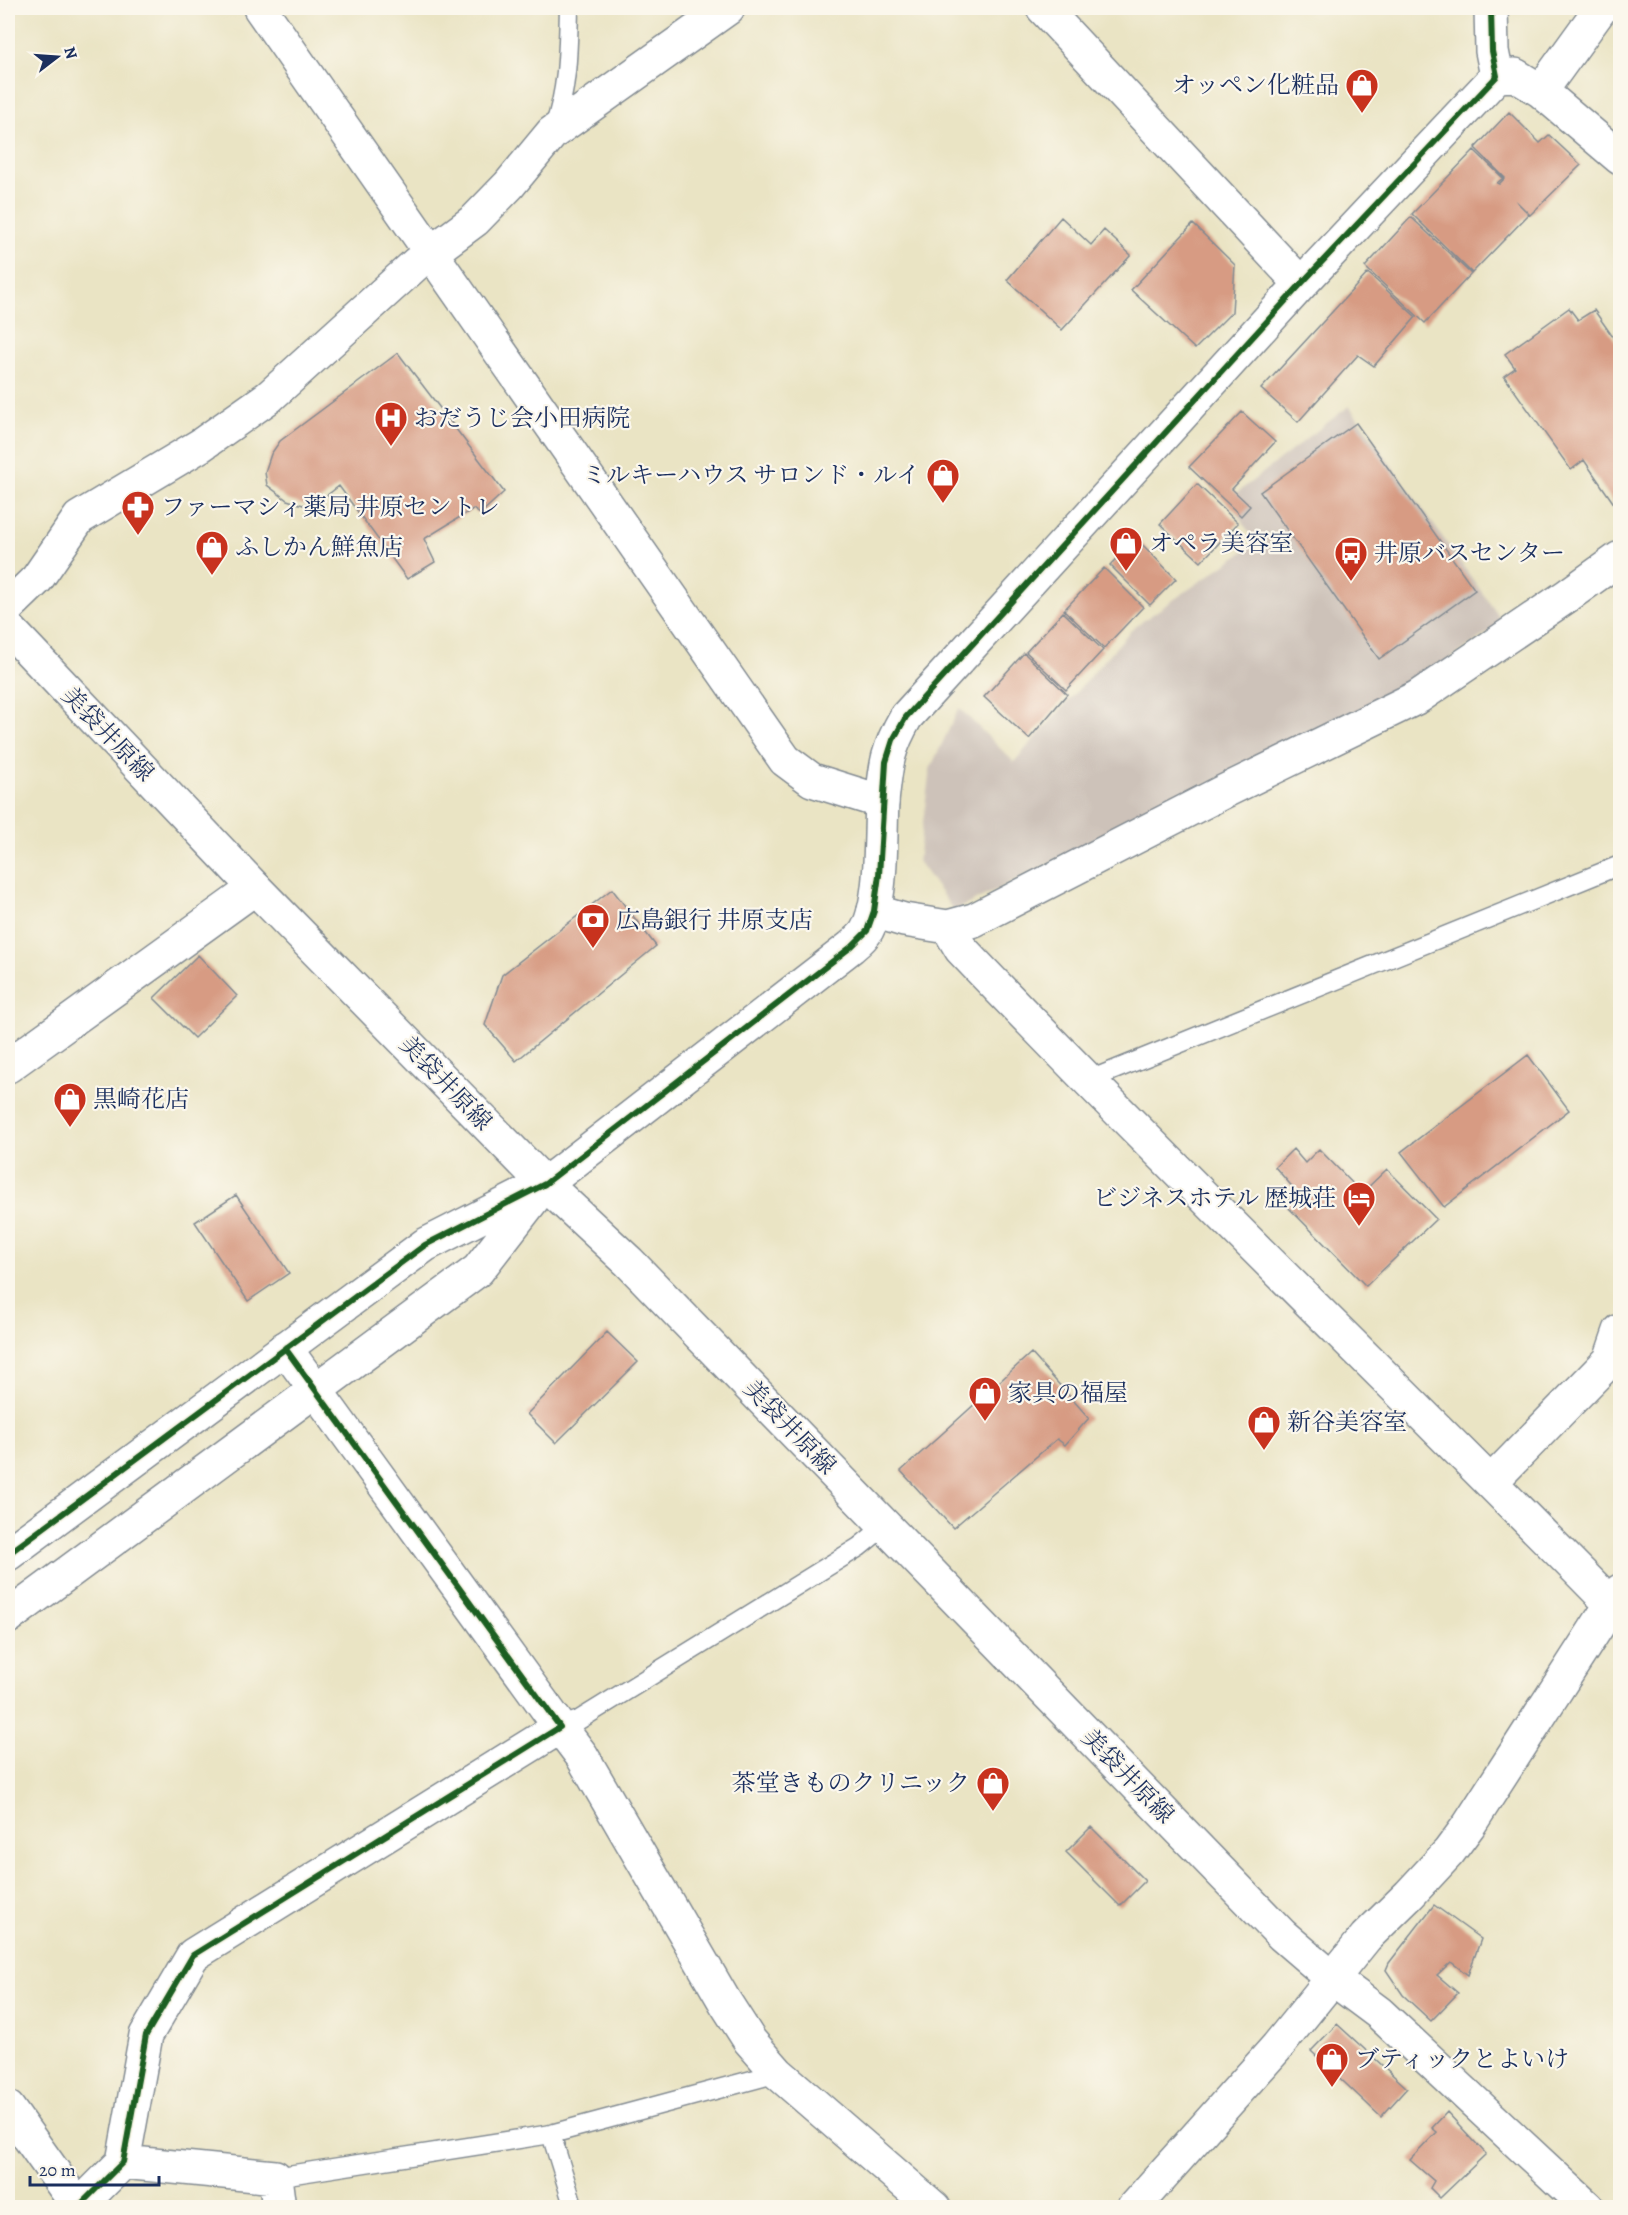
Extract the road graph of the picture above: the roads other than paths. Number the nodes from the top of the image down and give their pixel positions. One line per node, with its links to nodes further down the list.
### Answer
1 (260, 8): 11 (street)
2 (569, 8): 9 (lane)
3 (728, 8): 9 (street)
4 (1043, 8): 12 (street)
5 (1491, 8): 7 (street)
6 (1600, 8): 8 (street)
7 (1497, 76): 8 (street); 12 (street)
8 (1541, 91): 10 (street)
9 (552, 133): 11 (street)
10 (1620, 158)
11 (433, 253): 14 (street); 16 (street)
12 (1301, 284): 16 (street)
13 (1620, 558): 20 (street)
14 (8, 607)
15 (8, 628): 18 (street, 美袋井原線)
16 (882, 802): 19 (street)
17 (1620, 865): 22 (lane)
18 (255, 888): 21 (street); 23 (street, 美袋井原線)
19 (874, 911): 20 (street); 23 (street)
20 (948, 927): 22 (street)
21 (8, 1066)
22 (1087, 1081): 27 (street)
23 (545, 1184): 25 (street); 26 (street); 28 (street, 美袋井原線)
24 (1620, 1331): 27 (street)
25 (285, 1348): 26 (street); 29 (street)
26 (315, 1390): 31 (street); 32 (street)
27 (1491, 1482): 30 (street)
28 (886, 1525): 32 (lane); 33 (street, 美袋井原線)
29 (8, 1554)
30 (1616, 1598): 33 (street)
31 (8, 1617)
32 (560, 1727): 34 (street); 37 (street)
33 (1332, 1978): 42 (street); 43 (street, 美袋井原線)
34 (778, 2073): 36 (lane); 41 (street)
35 (8, 2108): 39 (street)
36 (551, 2134): 38 (lane); 40 (lane)
37 (123, 2162): 38 (street); 39 (street)
38 (277, 2192)
39 (78, 2207)
40 (574, 2208)
41 (934, 2208)
42 (1133, 2208)
43 (1588, 2208)

